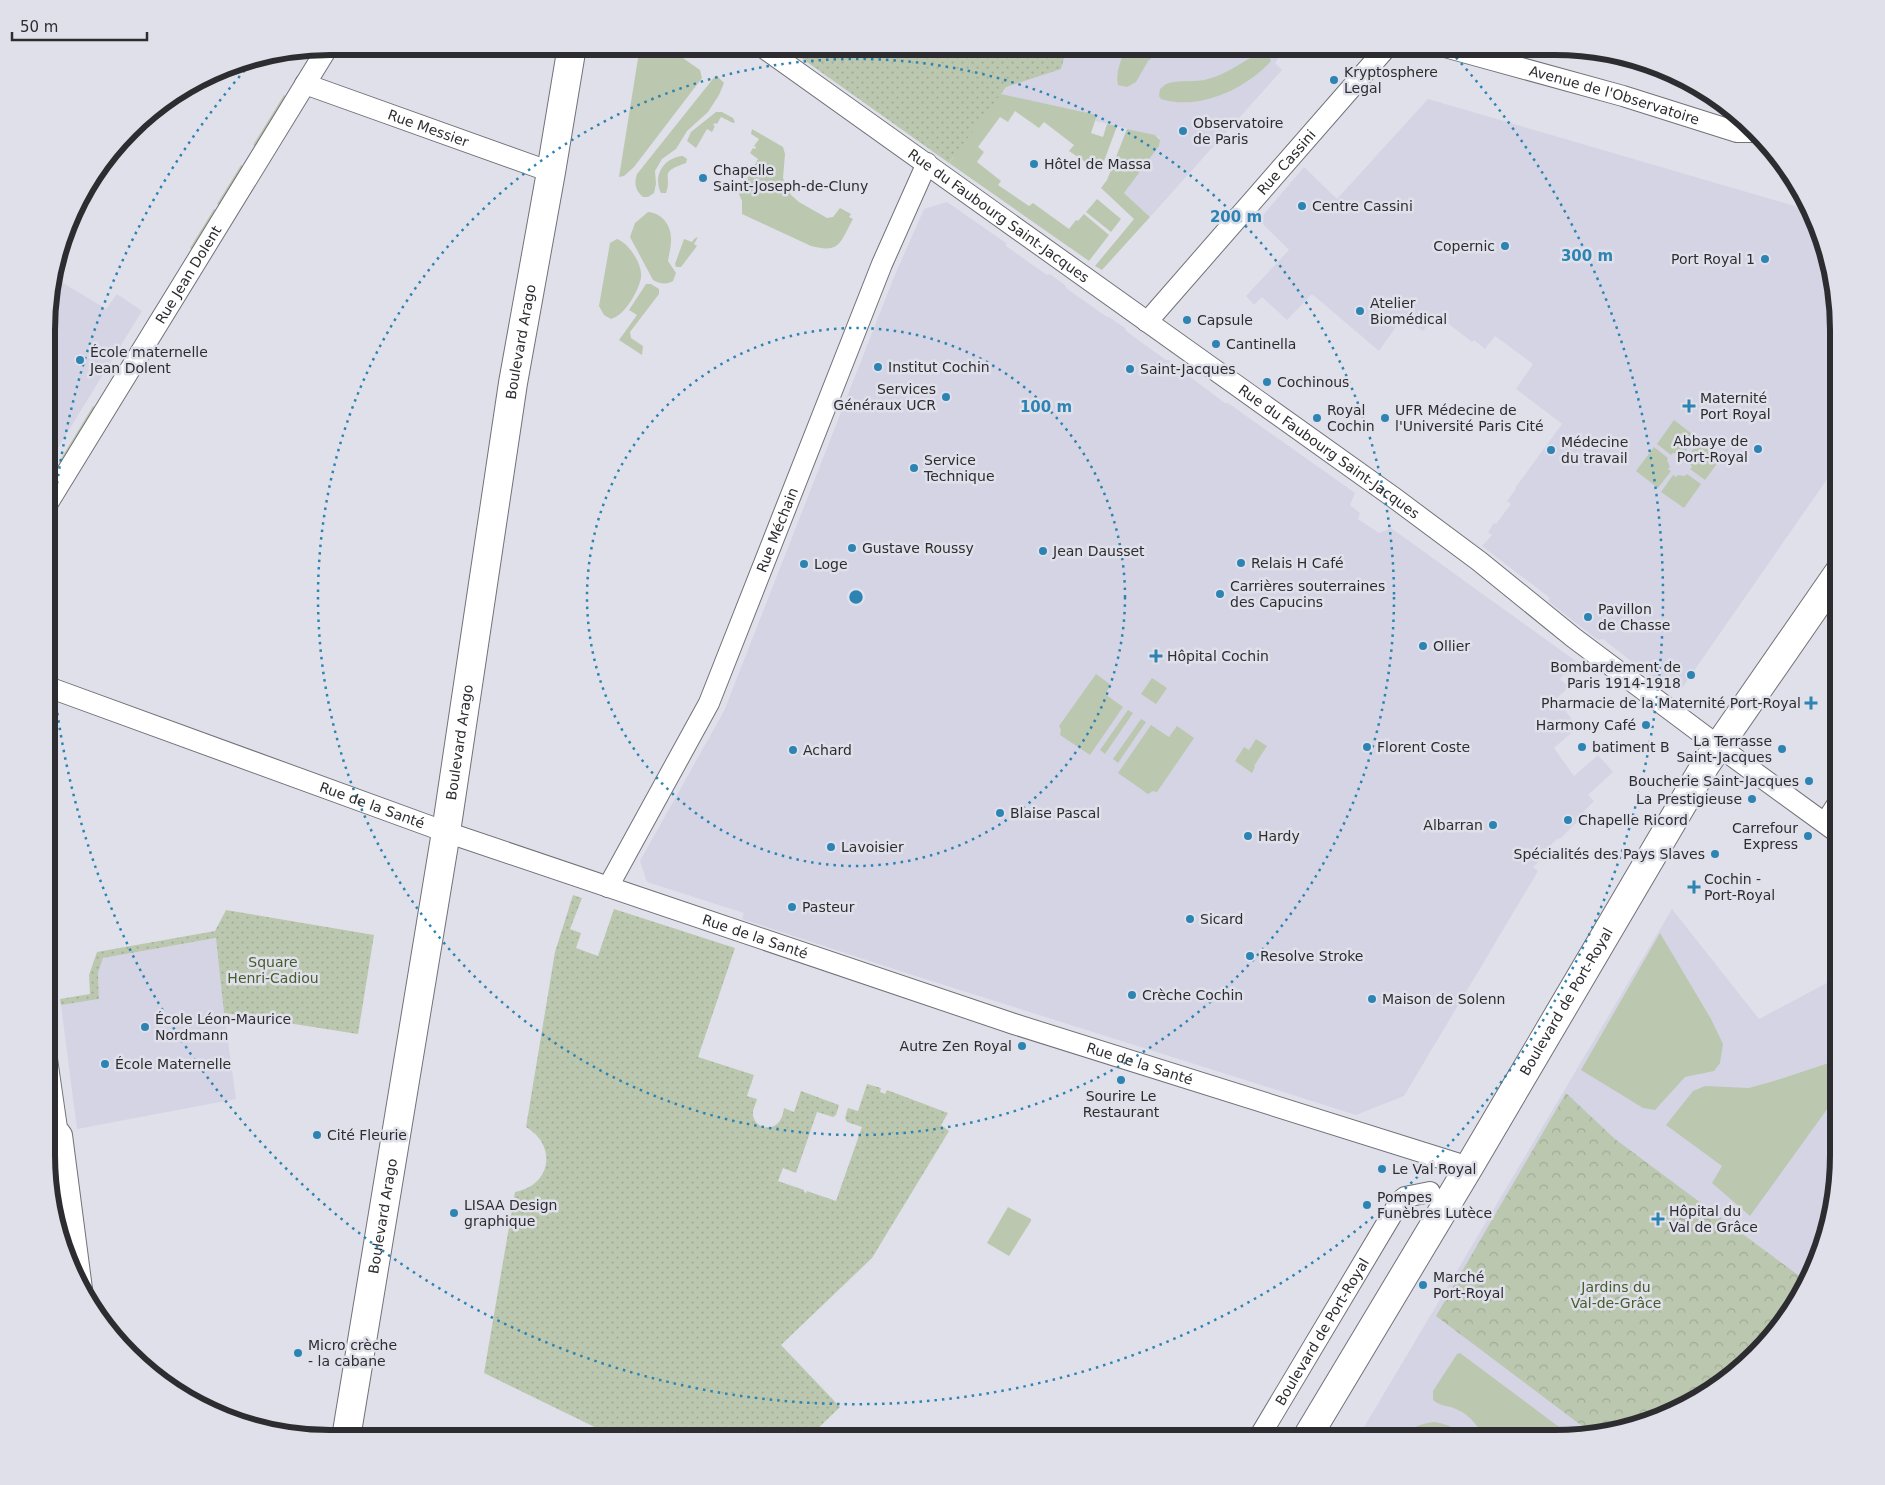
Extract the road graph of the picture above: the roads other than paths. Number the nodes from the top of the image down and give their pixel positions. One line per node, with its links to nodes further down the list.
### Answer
1 (323, 55): 6 (street, Rue Jean Dolent)
2 (570, 55): 9 (main road, Boulevard Arago)
3 (774, 55): 8 (street, Rue du Faubourg Saint-Jacques)
4 (1380, 55): 10 (street, Rue Cassini)
5 (1474, 55): 7 (street, Avenue de l'Observatoire)
6 (305, 84): 9 (street, Rue Messier); 11 (street, Rue Jean Dolent)
7 (1745, 132)
8 (926, 163): 10 (street, Rue du Faubourg Saint-Jacques); 17 (street, Rue Méchain)
9 (551, 172): 16 (main road, Boulevard Arago)
10 (1147, 322): 14 (street, Rue du Faubourg Saint-Jacques)
11 (55, 492)
12 (1830, 585): 14 (main road, Boulevard de Port-Royal)
13 (55, 690): 16 (street, Rue de la Santé)
14 (1717, 745): 15 (street, Rue du Faubourg Saint-Jacques); 19 (main road, Boulevard de Port-Royal)
15 (1830, 827)
16 (446, 832): 17 (street, Rue de la Santé); 22 (main road, Boulevard Arago)
17 (608, 887): 19 (street, Rue de la Santé)
18 (55, 1114): 21 (street)
19 (1468, 1167): 24 (main road, Boulevard de Port-Royal)
20 (1430, 1192): 23 (street, Boulevard de Port-Royal)
21 (79, 1268)
22 (347, 1430)
23 (1263, 1430)
24 (1311, 1430)

